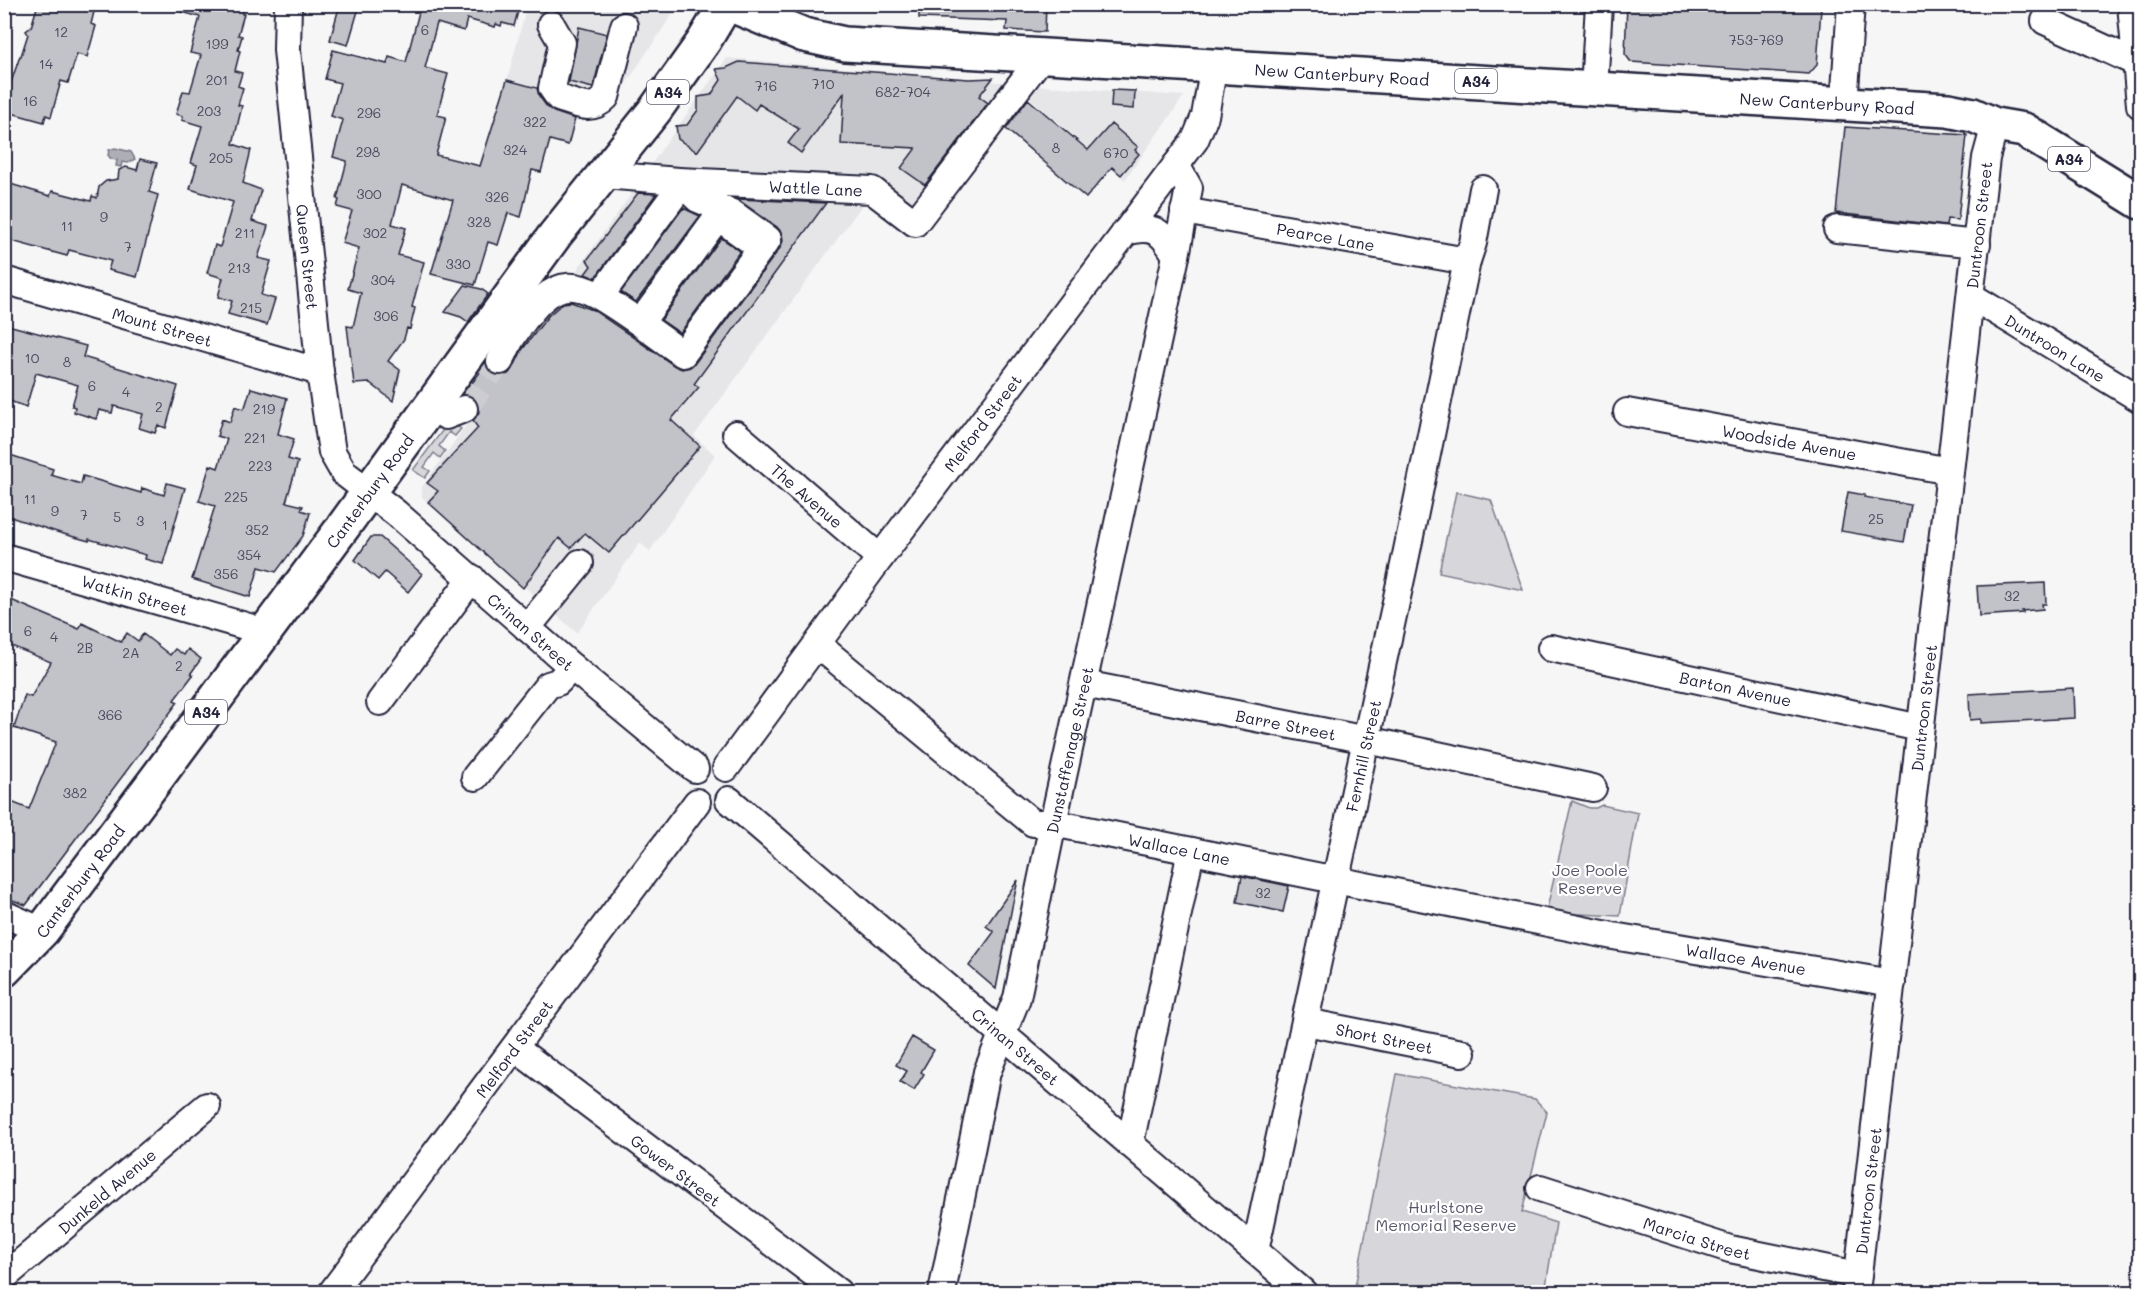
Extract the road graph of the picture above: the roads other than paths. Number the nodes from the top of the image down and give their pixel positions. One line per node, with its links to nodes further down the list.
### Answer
1 (288, 4): 36 (street, Queen Street)
2 (727, 4): 9 (highway, New Canterbury Road / A34); 17 (highway, Canterbury Road / A34)
3 (1599, 4): 12 (street)
4 (1851, 4): 13 (street)
5 (2132, 4): 10 (street)
6 (2045, 21): 10 (street)
7 (551, 24): 8 (street)
8 (624, 26)
9 (1043, 55): 11 (highway, New Canterbury Road / A34); 18 (street, Wattle Lane)
10 (2137, 63): 14 (street)
11 (1214, 65): 12 (highway, New Canterbury Road / A34); 16 (street, Melford Street)
12 (1594, 89): 13 (highway, New Canterbury Road / A34)
13 (1844, 104): 15 (highway, New Canterbury Road / A34)
14 (2140, 105)
15 (1995, 125): 21 (highway, New Canterbury Road / A34); 24 (highway, New Canterbury Road / A34); 27 (street, Duntroon Street)
16 (1170, 173): 22 (street, Dunstaffenage Street); 26 (street, Melford Street)
17 (603, 175): 18 (street, Wattle Lane); 38 (highway, Canterbury Road / A34)
18 (679, 181): 20 (street); 32 (street)
19 (1483, 189): 30 (street, Fernhill Street)
20 (698, 199): 23 (street); 28 (street)
21 (2140, 202)
22 (1185, 207): 29 (street, Dunstaffenage Street); 30 (street, Pearce Lane)
23 (718, 217): 28 (street); 34 (street)
24 (2140, 224)
25 (1837, 229): 27 (street)
26 (1125, 232): 29 (street); 45 (street, Melford Street)
27 (1977, 244): 33 (street, Duntroon Street)
28 (761, 248): 34 (street)
29 (1176, 256): 53 (street, Dunstaffenage Street)
30 (1467, 261): 56 (street, Fernhill Street)
31 (4, 280): 36 (street, Mount Street)
32 (600, 296): 34 (street); 35 (street)
33 (1971, 296): 37 (street, Duntroon Lane); 42 (street, Duntroon Street)
34 (641, 332)
35 (500, 361)
36 (320, 372): 43 (street, Queen Street)
37 (2140, 399)
38 (430, 405): 39 (street); 43 (highway, Canterbury Road / A34)
39 (464, 409)
40 (1627, 412): 42 (street, Woodside Avenue)
41 (736, 434): 45 (street, The Avenue)
42 (1950, 471): 55 (street, Duntroon Street)
43 (368, 491): 47 (street, Crinan Street); 49 (highway, Canterbury Road / A34)
44 (4, 557): 49 (street, Watkin Street)
45 (880, 558): 50 (street, Melford Street)
46 (580, 563): 48 (street)
47 (472, 578): 48 (street, Crinan Street); 54 (street)
48 (527, 628): 52 (street, Crinan Street)
49 (266, 632): 67 (highway, Canterbury Road / A34)
50 (818, 645): 57 (street, Melford Street); 63 (street, Wallace Lane)
51 (1551, 648): 55 (street, Barton Avenue)
52 (565, 674): 58 (street, Crinan Street); 59 (street)
53 (1084, 684): 56 (street, Barre Street); 63 (street, Dunstaffenage Street)
54 (380, 702)
55 (1920, 728): 70 (street, Duntroon Street)
56 (1367, 740): 60 (street, Barre Street); 65 (street, Fernhill Street)
57 (726, 768): 58 (street); 61 (street)
58 (695, 769): 62 (street)
59 (475, 777)
60 (1593, 788)
61 (729, 800): 62 (street); 72 (street, Crinan Street)
62 (697, 802): 73 (street, Melford Street)
63 (1053, 823): 64 (street, Wallace Lane); 72 (street, Dunstaffenage Street)
64 (1191, 851): 65 (street, Wallace Lane); 76 (street)
65 (1336, 881): 68 (street, Wallace Lane); 71 (street, Fernhill Street)
66 (4, 914): 67 (street)
67 (42, 931): 69 (highway, Canterbury Road / A34)
68 (1599, 933): 70 (street, Wallace Avenue)
69 (4, 970)
70 (1892, 983): 80 (street, Duntroon Street)
71 (1306, 1022): 74 (street, Short Street); 78 (street, Fernhill Street)
72 (1003, 1036): 76 (street, Crinan Street); 83 (street, Dunstaffenage Street)
73 (515, 1048): 81 (street, Melford Street); 82 (street, Gower Street)
74 (1462, 1053)
75 (207, 1106): 79 (street, Dunkeld Avenue)
76 (1130, 1144): 78 (street, Crinan Street)
77 (1540, 1188): 80 (street, Marcia Street)
78 (1255, 1251): 84 (street, Crinan Street)
79 (4, 1277)
80 (1857, 1284)
81 (332, 1293)
82 (838, 1293)
83 (942, 1293)
84 (1303, 1293)

